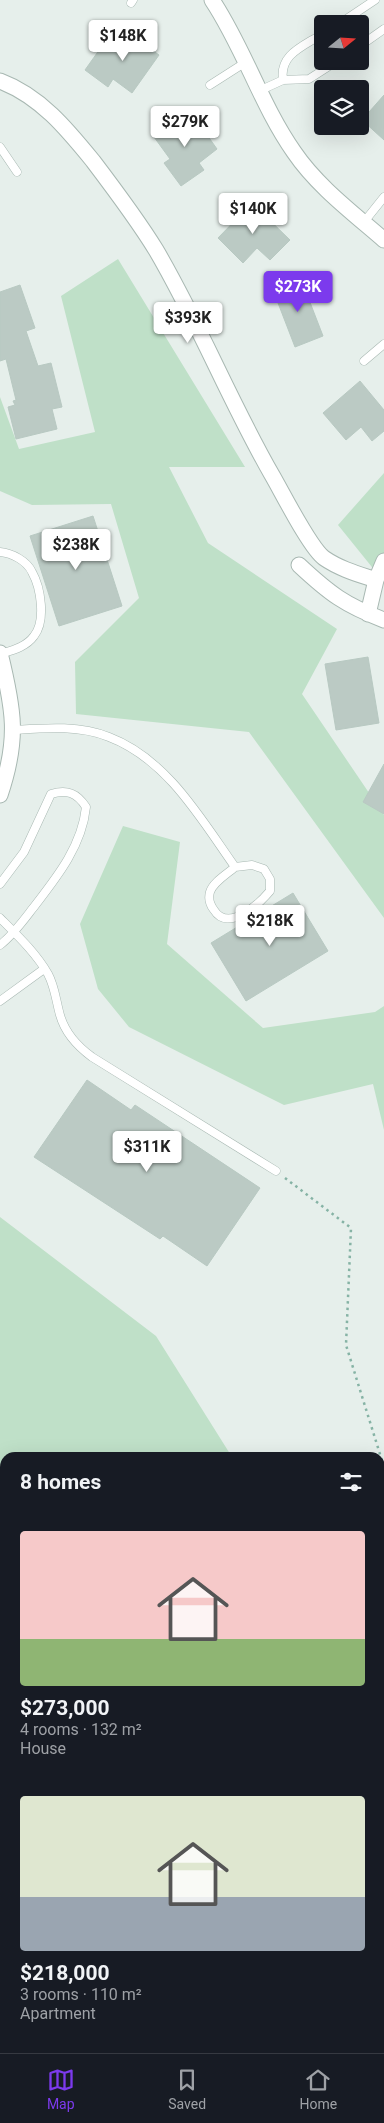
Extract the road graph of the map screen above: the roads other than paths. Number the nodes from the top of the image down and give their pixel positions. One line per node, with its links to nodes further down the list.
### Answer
1 (212, 0): 7 (street)
2 (375, 0): 3 (lane)
3 (352, 15)
4 (384, 29): 6 (lane)
5 (314, 39): 9 (lane)
6 (369, 40)
7 (247, 62): 11 (lane); 12 (street)
8 (323, 70): 9 (lane)
9 (283, 80): 12 (lane)
10 (0, 81): 23 (street)
11 (210, 85)
12 (261, 90): 16 (street)
13 (0, 147): 14 (lane)
14 (17, 172)
15 (384, 197): 16 (lane)
16 (364, 222): 17 (street)
17 (384, 240)
18 (384, 344): 19 (lane)
19 (364, 361)
20 (0, 552): 26 (lane)
21 (384, 561): 23 (street)
22 (299, 566): 24 (street)
23 (376, 580): 24 (street)
24 (368, 614): 25 (street)
25 (384, 620)
26 (0, 654): 27 (street)
27 (14, 730): 28 (street); 29 (lane)
28 (0, 795)
29 (235, 867): 29 (lane)
30 (0, 884): 32 (lane)
31 (0, 918): 32 (lane)
32 (14, 932): 33 (lane); 34 (lane)
33 (0, 945)
34 (44, 968): 35 (lane); 36 (lane)
35 (0, 1001)
36 (276, 1171)

